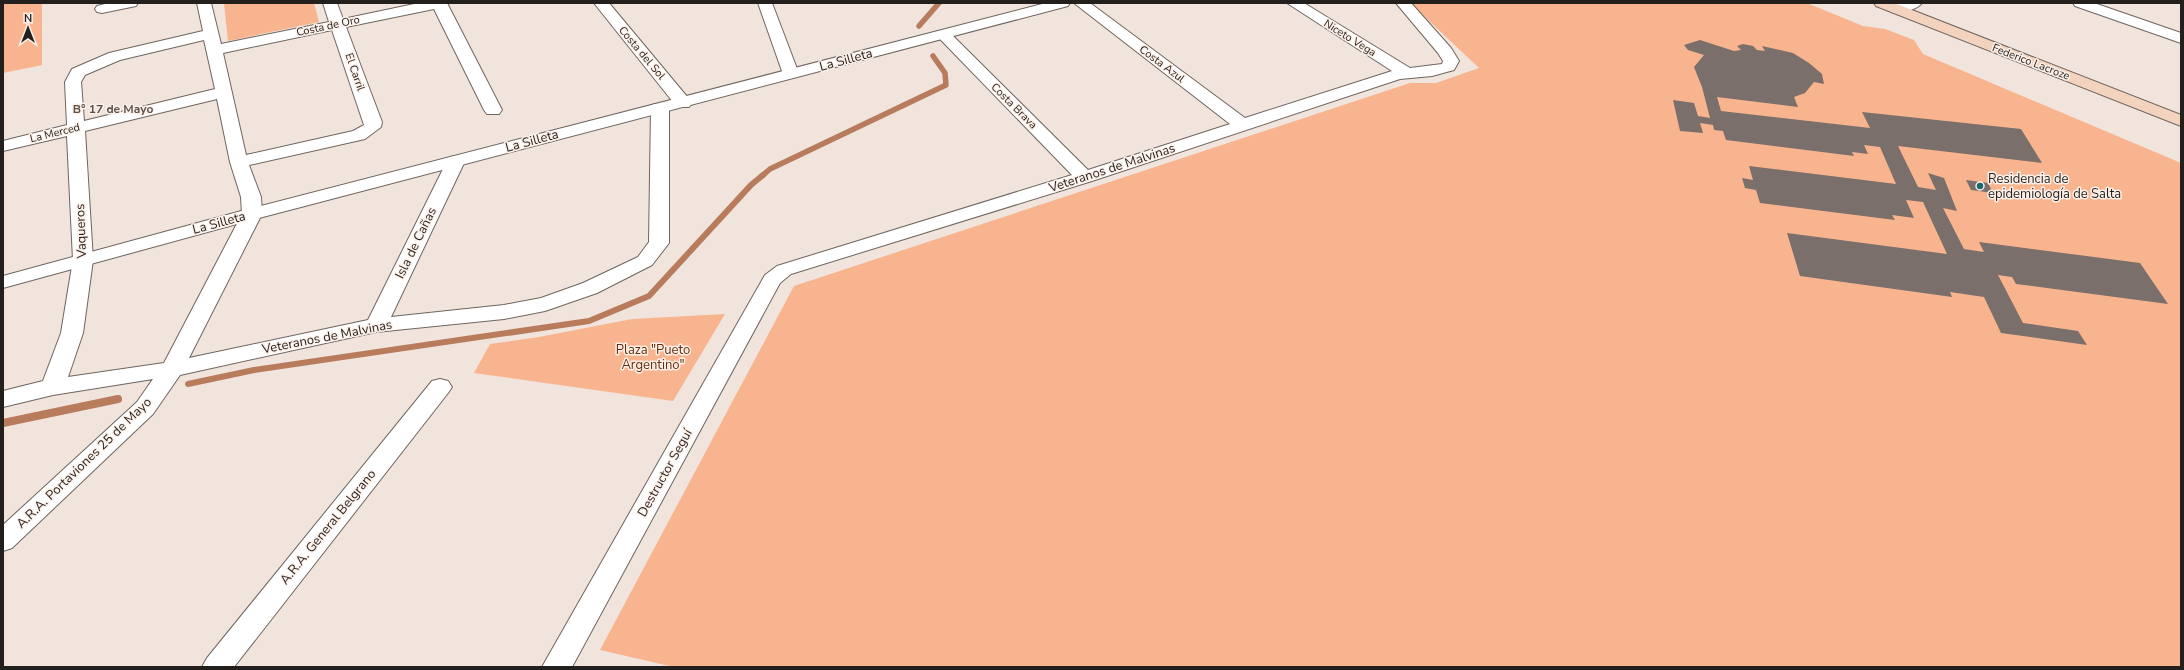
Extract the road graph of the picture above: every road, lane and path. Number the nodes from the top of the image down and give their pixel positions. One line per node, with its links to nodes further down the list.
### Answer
1 (131, 3): 14 (street)
2 (204, 3): 17 (street)
3 (330, 3): 16 (street, El Carril)
4 (440, 3): 16 (street, Costa de Oro); 27 (street)
5 (601, 3): 24 (street, Costa del Sol)
6 (765, 3): 21 (street)
7 (1063, 3): 18 (street, La Silleta)
8 (1081, 3): 29 (street, Costa Azul)
9 (1294, 3): 22 (street, Niceto Vega)
10 (1402, 3): 22 (street, Veteranos de Malvinas)
11 (1881, 3): 15 (main road, Federico Lacroze)
12 (1914, 3): 15 (street); 26 (main road, Federico Lacroze)
13 (2080, 3): 19 (street)
14 (102, 9)
15 (1896, 9): 28 (main road, Federico Lacroze)
16 (338, 24): 20 (street, Costa de Oro); 33 (street, El Carril)
17 (212, 34): 20 (street); 30 (street, Vaqueros)
18 (943, 34): 21 (street, La Silleta); 34 (street, Costa Brava)
19 (2181, 38)
20 (215, 50): 23 (street)
21 (791, 74): 24 (street, La Silleta)
22 (1407, 74): 29 (street, Veteranos de Malvinas)
23 (224, 92): 30 (street, La Merced); 33 (street)
24 (683, 102): 25 (street, La Silleta)
25 (660, 108): 32 (street, La Silleta); 39 (street, Veteranos de Malvinas)
26 (2181, 108)
27 (493, 110)
28 (2181, 121)
29 (1243, 125): 34 (street, Veteranos de Malvinas)
30 (76, 128): 31 (street, La Merced); 36 (street, Vaqueros)
31 (3, 146)
32 (456, 161): 35 (street, La Silleta); 39 (street, Isla de Cañas)
33 (239, 162): 35 (street)
34 (1085, 177): 37 (street, Veteranos de Malvinas)
35 (252, 214): 36 (street, La Silleta); 40 (street, A.R.A. Portaviones 25 de Mayo)
36 (83, 260): 38 (street, La Silleta); 41 (street, Vaqueros)
37 (772, 279): 46 (street, Destructor Seguí)
38 (3, 282)
39 (376, 325): 40 (street, Veteranos de Malvinas)
40 (172, 369): 41 (street, Veteranos de Malvinas); 44 (street, A.R.A. Portaviones 25 de Mayo)
41 (53, 387): 43 (street, Veteranos de Malvinas)
42 (440, 387): 45 (street, A.R.A. General Belgrano)
43 (3, 399)
44 (3, 541)
45 (217, 667)
46 (557, 667)

